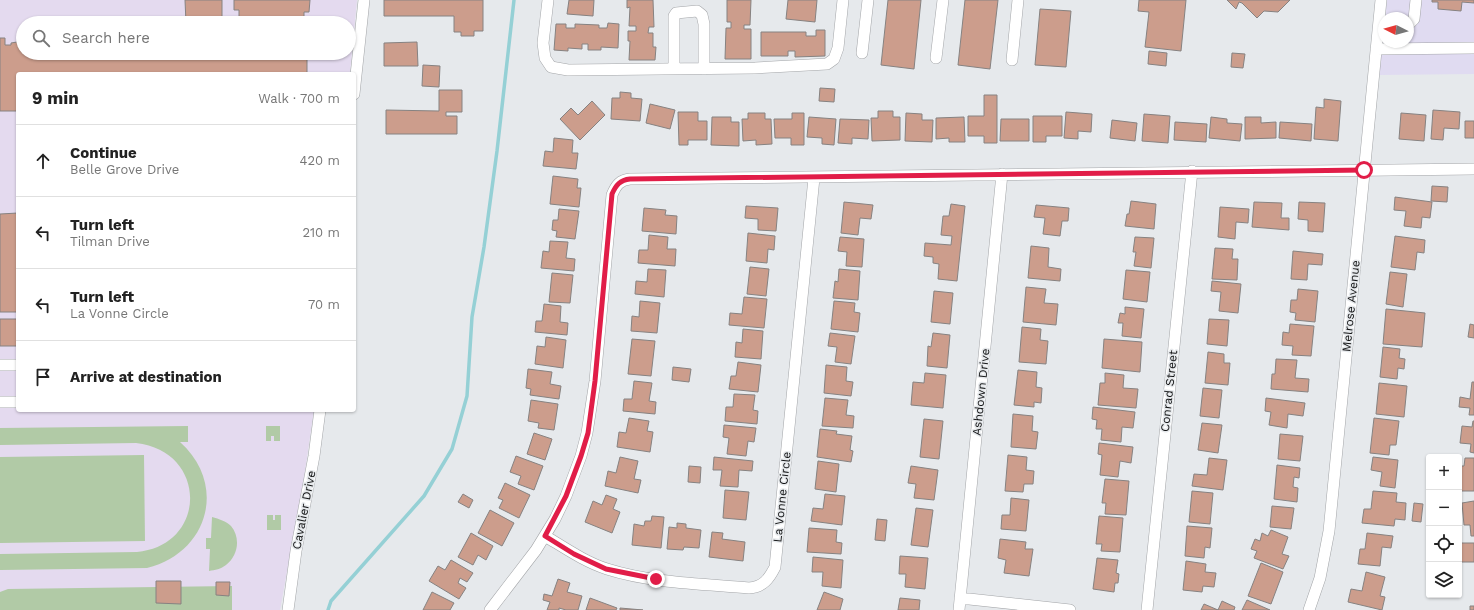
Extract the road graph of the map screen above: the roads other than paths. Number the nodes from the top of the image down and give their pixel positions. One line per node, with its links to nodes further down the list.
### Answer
1 (364, 0): 19 (street)
2 (548, 0): 17 (street)
3 (843, 0): 18 (street)
4 (868, 0): 14 (street)
5 (943, 0): 15 (street)
6 (1018, 0): 16 (street)
7 (1382, 0): 9 (street, Melrose Avenue)
8 (1416, 0): 10 (street)
9 (1382, 12)
10 (1414, 19)
11 (1378, 40): 13 (street, Melrose Avenue)
12 (1474, 48): 13 (street)
13 (1376, 49): 21 (street, Melrose Avenue)
14 (862, 53)
15 (936, 58)
16 (1012, 60)
17 (674, 69): 18 (street); 18 (street)
18 (704, 69)
19 (355, 72)
20 (1474, 168): 21 (street)
21 (1364, 170): 22 (street); 37 (street, Melrose Avenue)
22 (1192, 171): 23 (street); 36 (street, Conrad Street)
23 (1002, 174): 24 (street); 31 (street, Ashdown Drive)
24 (814, 178): 30 (street); 30 (street, La Vonne Circle)
25 (0, 365): 26 (street)
26 (16, 365)
27 (0, 402): 28 (street)
28 (16, 402)
29 (320, 412): 32 (street, Cavalier Drive)
30 (545, 536): 33 (street)
31 (960, 598): 34 (street, Ashdown Drive); 35 (street)
32 (288, 610)
33 (490, 610)
34 (959, 610)
35 (1070, 610)
36 (1147, 610)
37 (1309, 610)

